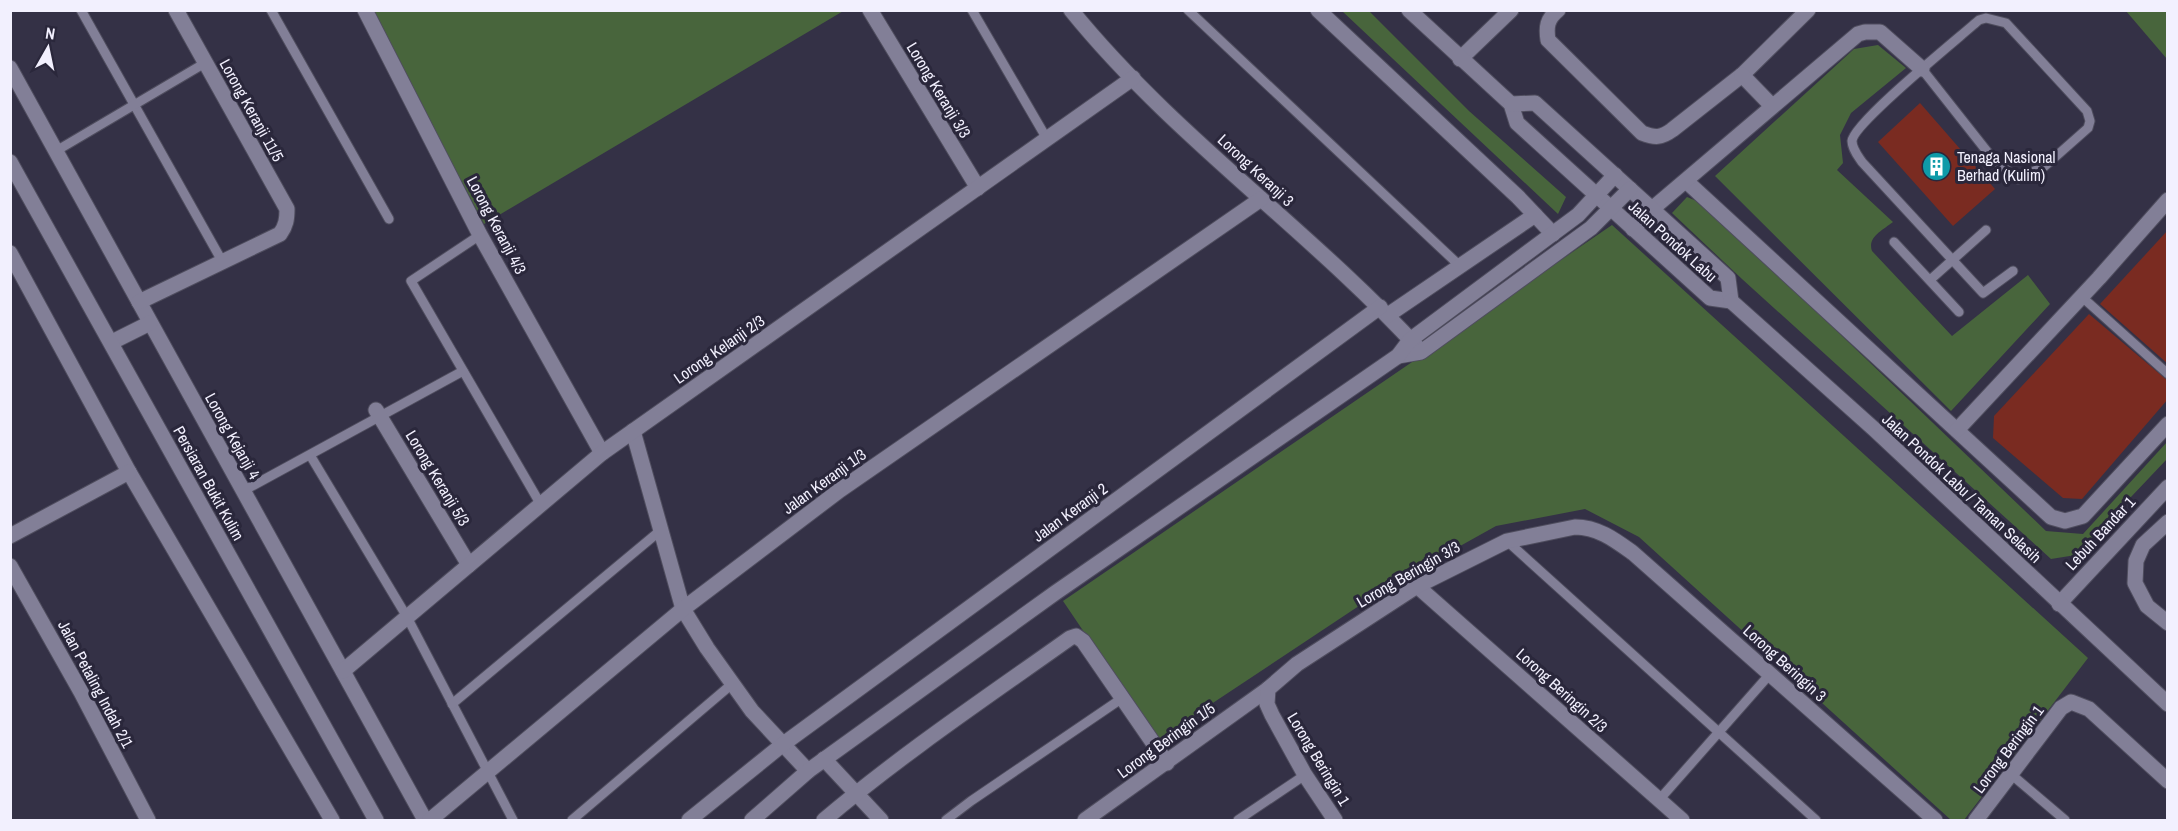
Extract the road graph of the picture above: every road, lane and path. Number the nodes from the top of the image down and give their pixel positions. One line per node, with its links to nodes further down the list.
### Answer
1 (81, 10): 20 (lane)
2 (176, 10): 15 (street, Lorong Keranji 11/5)
3 (271, 10): 36 (lane)
4 (365, 10): 40 (street, Lorong Keranji 4/3)
5 (870, 10): 28 (street, Lorong Keranji 3/3)
6 (972, 10): 23 (lane)
7 (1071, 10): 19 (street, Lorong Keranji 3)
8 (1188, 10): 45 (lane)
9 (1318, 10): 35 (street)
10 (1409, 10): 14 (street, Jalan Pondok Labu)
11 (1511, 10): 14 (street)
12 (1558, 10): 18 (street)
13 (1808, 10): 18 (street)
14 (1460, 59): 21 (street, Jalan Pondok Labu)
15 (205, 63): 20 (lane); 44 (street, Lorong Keranji 11/5)
16 (10, 68): 24 (street, Lorong Kejanji 4)
17 (1922, 69): 17 (lane); 22 (street); 43 (lane)
18 (1742, 75): 22 (street)
19 (1133, 78): 23 (street, Lorong Kelanji 2/3); 31 (street, Lorong Keranji 3)
20 (134, 104): 24 (lane); 44 (lane)
21 (1511, 104): 26 (street, Jalan Pondok Labu); 30 (street, Jalan Pondok Labu)
22 (1772, 106): 27 (street)
23 (1047, 139): 28 (street, Lorong Kelanji 2/3)
24 (56, 151): 50 (street, Lorong Kejanji 4)
25 (10, 162): 55 (street, Persiaran Bukit Kulim)
26 (1614, 175): 29 (street, Jalan Pondok Labu); 30 (street)
27 (1686, 181): 34 (street); 62 (street)
28 (978, 188): 63 (street, Lorong Kelanji 2/3)
29 (1630, 189): 33 (street); 34 (street, Jalan Pondok Labu)
30 (1596, 195): 33 (street, Jalan Pondok Labu); 39 (street)
31 (1261, 199): 51 (street, Lorong Keranji 3); 79 (street, Jalan Keranji 1/3)
32 (2168, 200): 48 (street)
33 (1611, 209): 37 (street, Jalan Pondok Labu); 56 (street)
34 (1652, 209): 37 (street); 49 (street, Jalan Pondok Labu)
35 (1535, 215): 39 (street); 45 (street, Jalan Keranji 2)
36 (389, 219)
37 (1634, 229): 49 (street, Jalan Pondok Labu)
38 (1986, 230): 43 (lane)
39 (1553, 234): 54 (street)
40 (480, 235): 58 (lane); 64 (street, Lorong Keranji 4/3)
41 (1894, 242): 47 (lane)
42 (10, 253): 66 (street)
43 (1952, 260): 46 (lane); 47 (lane)
44 (222, 261): 50 (street)
45 (1460, 266): 51 (street, Jalan Keranji 2)
46 (2013, 271)
47 (1930, 280): 52 (lane)
48 (2082, 297): 59 (lane); 62 (street)
49 (1731, 301): 78 (street, Jalan Pondok Labu / Taman Selasih)
50 (140, 302): 53 (street, Lorong Kejanji 4)
51 (1384, 311): 54 (street, Lorong Keranji 3); 90 (street, Jalan Keranji 2)
52 (1959, 312)
53 (150, 323): 55 (street); 68 (street, Lorong Kejanji 4)
54 (1410, 340): 56 (street, Lorong Keranji 3); 57 (street)
55 (111, 342): 102 (street, Persiaran Bukit Kulim)
56 (1420, 352): 57 (street)
57 (1398, 356): 91 (street)
58 (463, 371): 60 (lane); 69 (lane)
59 (2168, 374)
60 (378, 414): 65 (lane); 75 (street, Lorong Keranji 5/3)
61 (2168, 424): 62 (street)
62 (1957, 430)
63 (633, 431): 64 (street, Lorong Kelanji 2/3); 71 (street)
64 (602, 453): 69 (street, Lorong Kelanji 2/3)
65 (310, 455): 68 (lane); 80 (lane)
66 (129, 472): 72 (street); 101 (street)
67 (2168, 487): 78 (street, Lebuh Bandar 1)
68 (243, 491): 82 (street, Lorong Kejanji 4)
69 (541, 504): 75 (street, Lorong Kelanji 2/3)
70 (2168, 522): 81 (street)
71 (661, 530): 79 (street); 87 (lane)
72 (10, 536)
73 (1609, 536): 74 (street, Lorong Beringin 3/3); 83 (street, Lorong Beringin 3)
74 (1507, 541): 77 (street, Lorong Beringin 3/3); 89 (lane)
75 (469, 565): 80 (street, Lorong Kelanji 2/3)
76 (10, 566): 100 (street, Jalan Petaling Indah 2/1)
77 (1418, 586): 85 (street, Lorong Beringin 3/3); 99 (street, Lorong Beringin 2/3)
78 (2059, 604): 88 (street, Jalan Pondok Labu / Taman Selasih)
79 (683, 609): 84 (street); 94 (street, Jalan Keranji 1/3)
80 (407, 617): 82 (street, Lorong Kelanji 2/3); 87 (lane)
81 (2168, 623)
82 (343, 671): 103 (street, Lorong Kejanji 4)
83 (1770, 674): 89 (lane); 116 (street, Lorong Beringin 3)
84 (732, 684): 90 (street); 105 (lane)
85 (1268, 689): 92 (street, Lorong Beringin 1/5); 95 (street, Lorong Beringin 1)
86 (1121, 699): 92 (street); 98 (street); 110 (lane)
87 (452, 704): 94 (lane)
88 (2168, 704)
89 (1719, 732): 99 (lane); 115 (lane)
90 (782, 745): 93 (street); 106 (street, Jalan Keranji 2)
91 (824, 759): 93 (street); 98 (street)
92 (1167, 763): 111 (street, Lorong Beringin 1/5)
93 (808, 771): 107 (street)
94 (488, 772): 103 (street, Jalan Keranji 1/3); 104 (lane)
95 (1305, 775): 112 (lane); 113 (street, Lorong Beringin 1)
96 (2012, 775): 97 (street, Lorong Beringin 1); 117 (street, Lorong Beringin 1); 118 (lane)
97 (2168, 781)
98 (857, 793): 108 (street); 109 (street)
99 (1659, 800): 114 (street, Lorong Beringin 2/3)
100 (148, 820)
101 (332, 820)
102 (376, 820)
103 (428, 820)
104 (513, 820)
105 (572, 820)
106 (688, 820)
107 (752, 820)
108 (824, 820)
109 (881, 820)
110 (946, 820)
111 (1085, 820)
112 (1238, 820)
113 (1335, 820)
114 (1682, 820)
115 (1816, 820)
116 (1935, 820)
117 (1976, 820)
118 (2065, 820)

